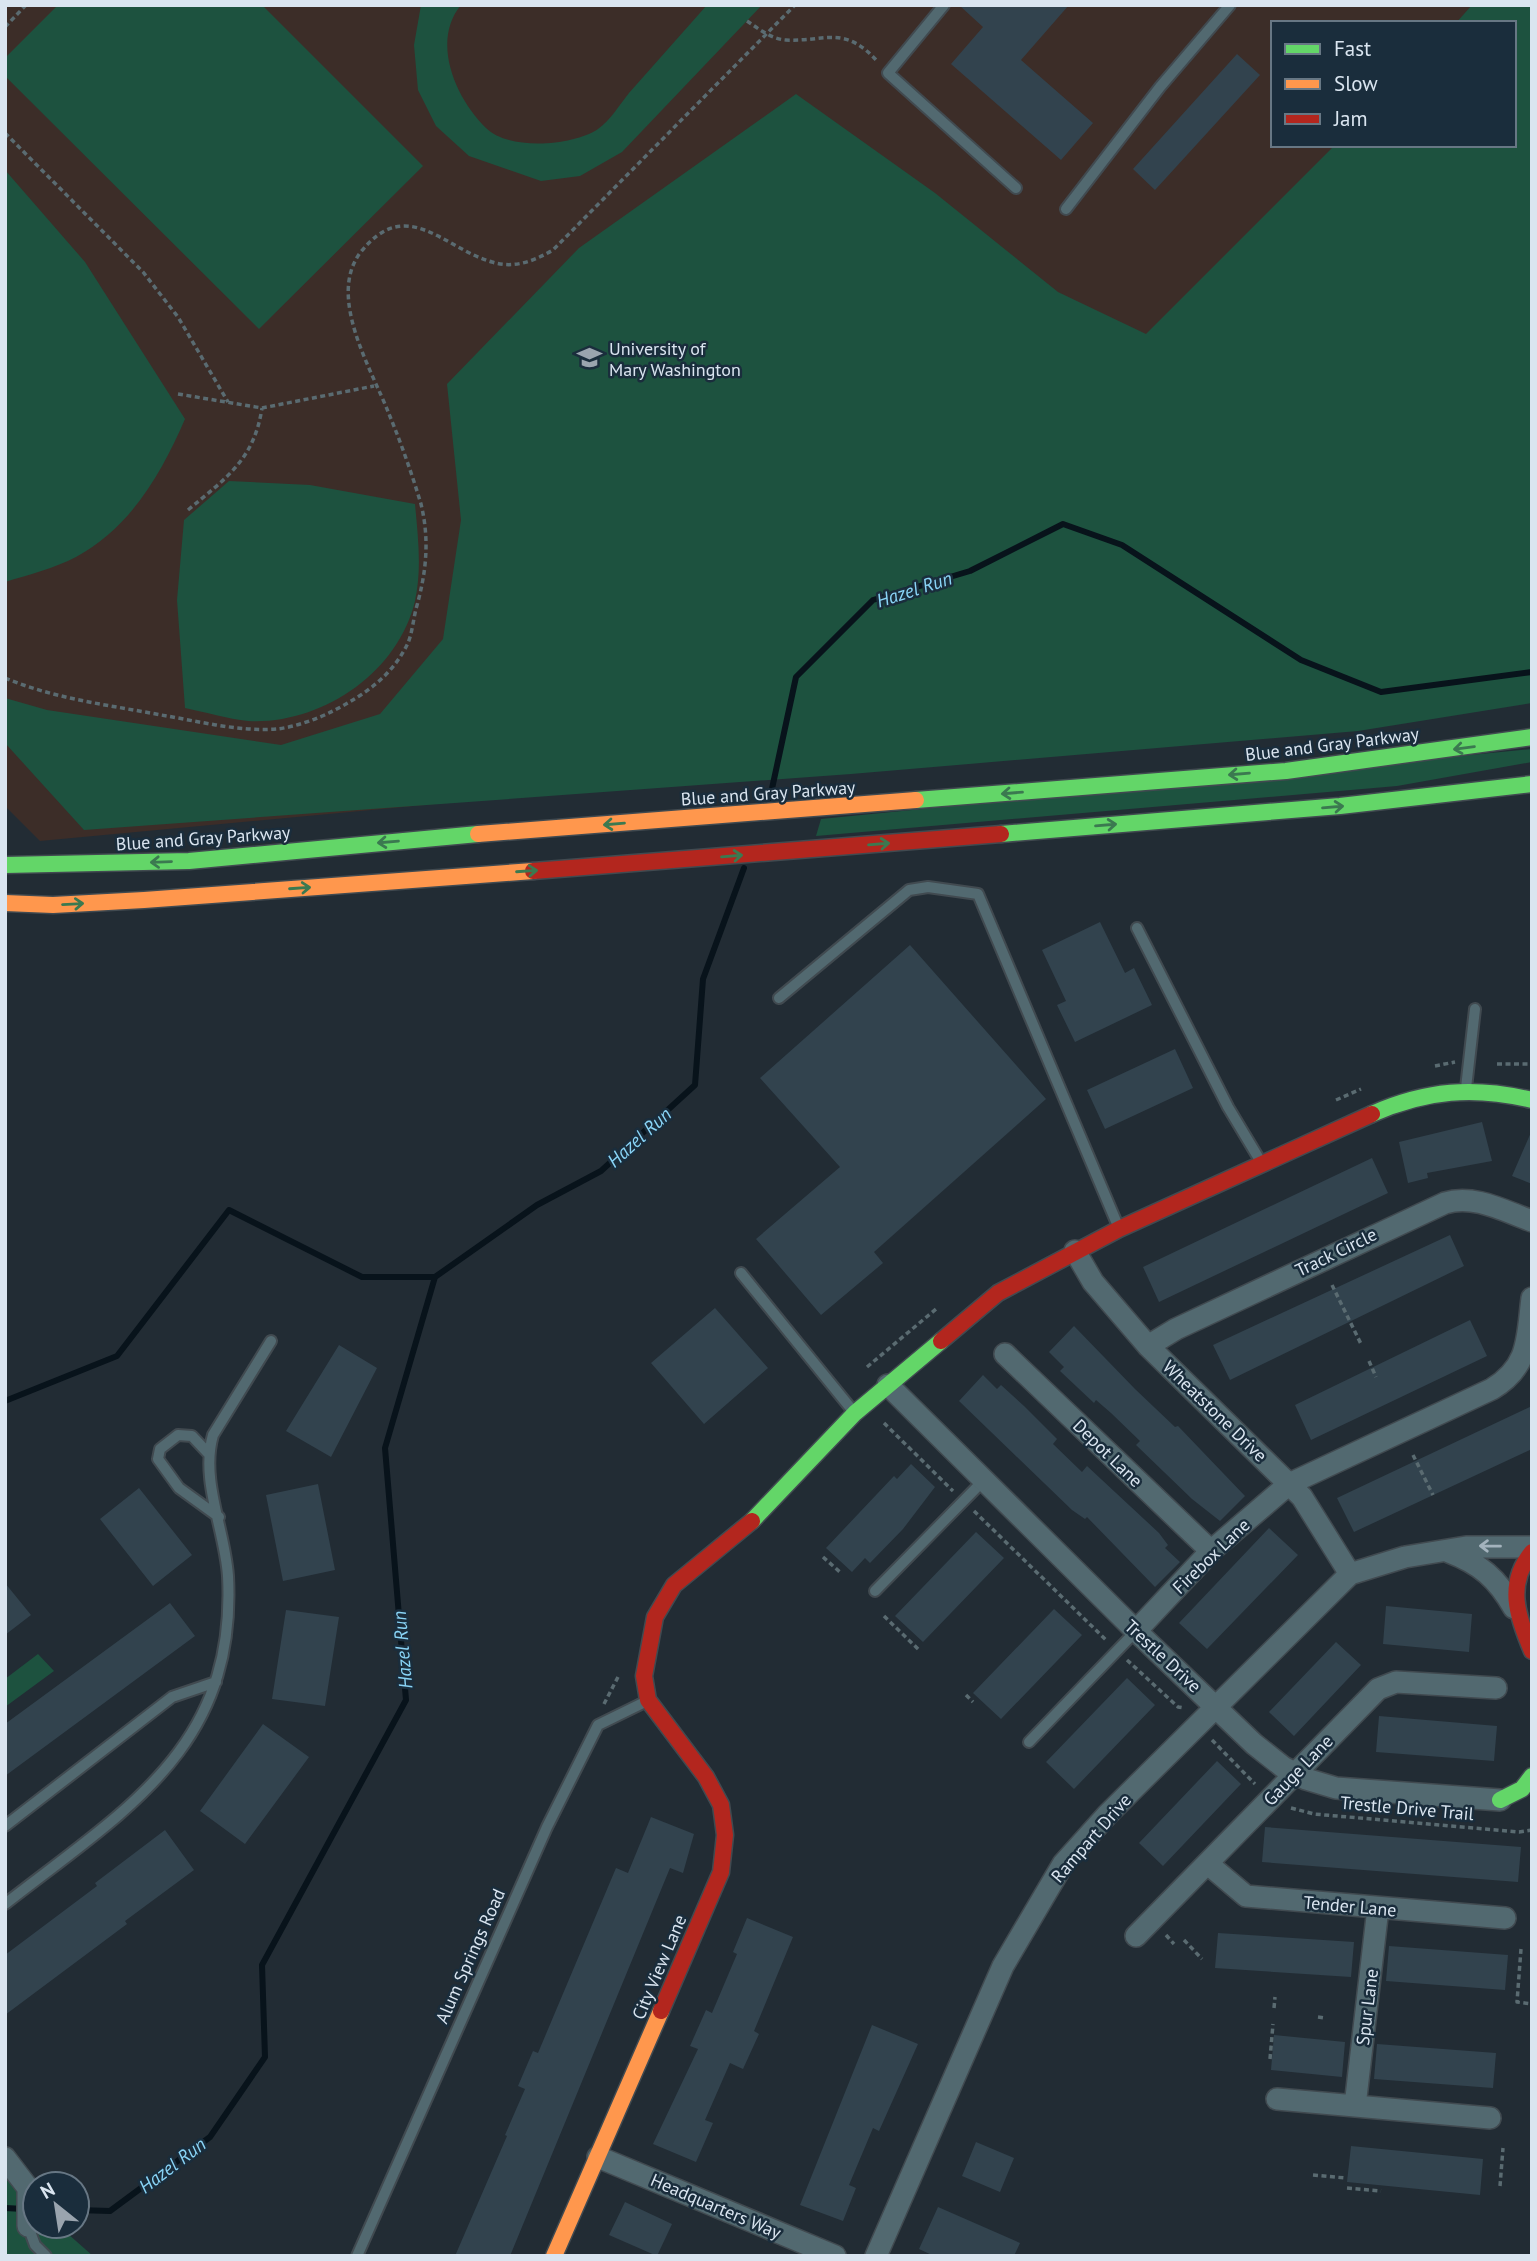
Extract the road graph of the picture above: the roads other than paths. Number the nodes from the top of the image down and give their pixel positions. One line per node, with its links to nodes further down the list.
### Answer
1 (944, 5): 3 (lane)
2 (1230, 5): 4 (lane)
3 (1016, 188)
4 (1066, 209)
5 (1532, 737): 7 (main road, Blue and Gray Parkway, one-way to 7)
6 (1532, 784): 8 (main road, one-way to 6)
7 (5, 865)
8 (5, 904)
9 (1137, 928): 14 (lane)
10 (779, 998): 16 (lane)
11 (1475, 1009): 12 (lane)
12 (1466, 1088): 13 (main road); 14 (main road)
13 (1532, 1100)
14 (1262, 1164): 16 (main road)
15 (1532, 1221): 21 (street, Track Circle)
16 (1119, 1229): 17 (main road)
17 (1075, 1251): 21 (street, Wheatstone Drive); 23 (main road)
18 (741, 1273): 24 (lane)
19 (1532, 1298): 27 (street)
20 (271, 1341): 25 (lane)
21 (1148, 1346): 27 (street, Wheatstone Drive)
22 (1005, 1354): 30 (street, Depot Lane)
23 (888, 1385): 24 (main road); 26 (street, Trestle Drive)
24 (855, 1413): 39 (main road)
25 (208, 1453): 28 (lane); 28 (lane)
26 (983, 1481): 33 (lane); 35 (street, Trestle Drive)
27 (1289, 1484): 30 (street, Firebox Lane); 32 (street, Wheatstone Drive)
28 (219, 1517): 37 (lane)
29 (1532, 1550): 31 (street, Rampart Drive, one-way to 31); 34 (main road)
30 (1211, 1551): 35 (street, Firebox Lane)
31 (1449, 1552): 32 (street, Rampart Drive); 34 (street)
32 (1350, 1574): 40 (street, Rampart Drive)
33 (875, 1591)
34 (1523, 1624): 36 (main road)
35 (1136, 1631): 40 (street, Trestle Drive); 41 (lane)
36 (1532, 1651)
37 (216, 1682): 46 (lane); 48 (lane)
38 (1496, 1688): 42 (street, Gauge Lane)
39 (649, 1700): 55 (main road, City View Lane); 60 (lane, Alum Springs Road)
40 (1216, 1707): 42 (street, Trestle Drive); 63 (street, Rampart Drive)
41 (1029, 1742)
42 (1295, 1773): 44 (street, Trestle Drive); 47 (street, Gauge Lane)
43 (1532, 1776): 44 (main road)
44 (1500, 1800): 45 (main road)
45 (1522, 1807)
46 (5, 1826)
47 (1208, 1864): 49 (street, Tender Lane); 51 (street, Gauge Lane)
48 (5, 1904)
49 (1378, 1908): 50 (street, Tender Lane); 53 (street, Spur Lane)
50 (1505, 1918)
51 (1136, 1936)
52 (1277, 2099): 53 (street)
53 (1355, 2106): 54 (street)
54 (1490, 2118)
55 (598, 2157): 61 (main road, City View Lane); 62 (street, Headquarters Way)
56 (5, 2158): 57 (street)
57 (21, 2179)
58 (33, 2240): 59 (lane)
59 (46, 2256)
60 (357, 2256)
61 (554, 2256)
62 (835, 2256)
63 (876, 2256)

